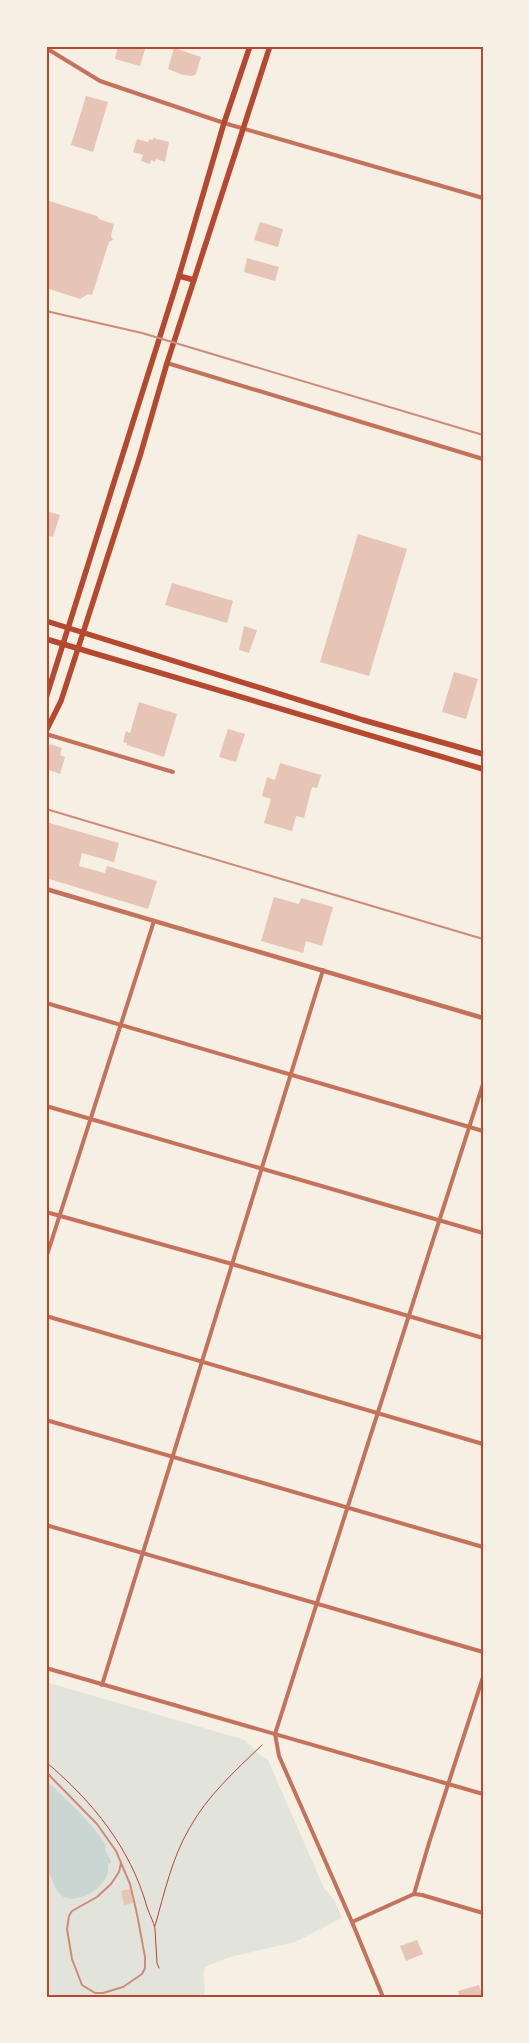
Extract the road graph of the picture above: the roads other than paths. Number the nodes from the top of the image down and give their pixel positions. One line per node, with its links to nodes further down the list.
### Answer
1 (250, 46): 4 (main road)
2 (270, 46): 5 (main road)
3 (46, 48): 4 (street)
4 (224, 123): 5 (street); 7 (main road)
5 (244, 128): 6 (street); 8 (main road)
6 (483, 198)
7 (179, 276): 8 (main road); 12 (main road)
8 (194, 280): 9 (main road)
9 (166, 363): 10 (street); 13 (main road)
10 (483, 459)
11 (46, 621): 12 (main road)
12 (69, 628): 13 (main road); 15 (main road)
13 (83, 632): 16 (main road); 19 (main road)
14 (46, 639): 15 (main road)
15 (64, 644): 16 (main road); 17 (main road)
16 (78, 649): 18 (main road); 20 (main road)
17 (46, 698)
18 (46, 732): 21 (street)
19 (483, 754)
20 (483, 769)
21 (173, 772)
22 (46, 889): 23 (street)
23 (154, 921): 24 (street); 27 (street)
24 (323, 970): 26 (street); 28 (street)
25 (46, 1003): 27 (street)
26 (483, 1018)
27 (121, 1025): 28 (street); 31 (street)
28 (291, 1075): 32 (street); 34 (street)
29 (483, 1084): 32 (street)
30 (46, 1106): 31 (street)
31 (90, 1119): 34 (street); 36 (street)
32 (469, 1127): 33 (street); 37 (street)
33 (483, 1131)
34 (262, 1168): 37 (street); 40 (street)
35 (46, 1212): 36 (street)
36 (60, 1216): 39 (street); 40 (street)
37 (439, 1220): 38 (street); 42 (street)
38 (483, 1233)
39 (46, 1258)
40 (232, 1264): 42 (street); 44 (street)
41 (46, 1316): 44 (street)
42 (408, 1316): 43 (street); 45 (street)
43 (483, 1338)
44 (202, 1362): 45 (street); 48 (street)
45 (378, 1412): 47 (street); 49 (street)
46 (46, 1420): 48 (street)
47 (483, 1444)
48 (172, 1457): 49 (street); 52 (street)
49 (347, 1508): 51 (street); 53 (street)
50 (46, 1525): 52 (street)
51 (483, 1547)
52 (143, 1553): 53 (street); 57 (street)
53 (317, 1603): 54 (street); 58 (street)
54 (483, 1652)
55 (46, 1668): 57 (street)
56 (483, 1677): 59 (street)
57 (102, 1685): 58 (street)
58 (276, 1734): 59 (street); 63 (street)
59 (448, 1783): 60 (street); 61 (street)
60 (483, 1794)
61 (414, 1894): 62 (street); 63 (street)
62 (483, 1913)
63 (352, 1922): 64 (street)
64 (383, 1997)

